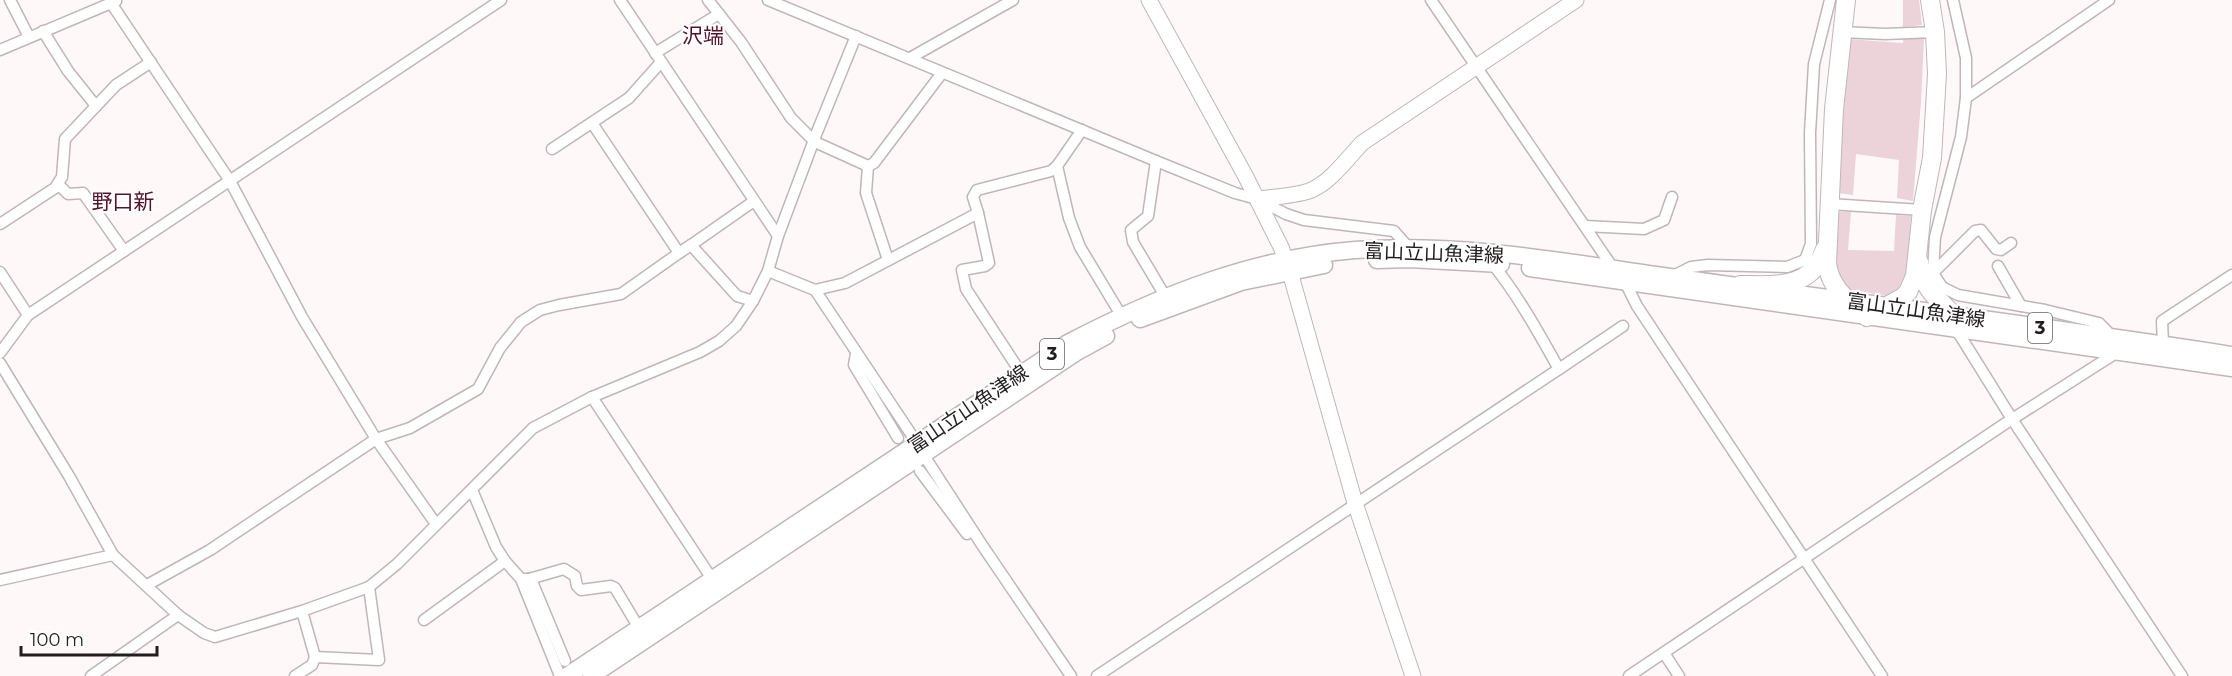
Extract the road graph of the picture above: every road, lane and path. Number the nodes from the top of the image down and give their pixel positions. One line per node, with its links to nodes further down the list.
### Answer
1 (10, 0): 21 (street)
2 (501, 0): 37 (street)
3 (620, 0): 23 (street)
4 (708, 0): 16 (street)
5 (768, 0): 20 (street)
6 (1013, 0): 24 (street)
7 (1149, 0): 40 (street)
8 (1431, 0): 26 (street)
9 (1576, 0): 26 (street)
10 (1830, 0): 64 (street)
11 (1846, 0): 18 (highway)
12 (1929, 0): 19 (highway)
13 (1953, 0): 28 (street)
14 (2109, 0): 28 (street)
15 (114, 2): 17 (street); 25 (street)
16 (719, 14): 23 (street); 32 (street)
17 (43, 31): 21 (street); 29 (street)
18 (1841, 32): 19 (street); 42 (highway)
19 (1935, 32): 43 (highway)
20 (856, 36): 24 (street); 32 (street)
21 (29, 37): 22 (street)
22 (0, 50)
23 (658, 58): 30 (street); 41 (street)
24 (910, 58): 27 (street)
25 (151, 62): 29 (street); 37 (street)
26 (1476, 67): 40 (street); 46 (street)
27 (942, 73): 31 (street); 35 (street)
28 (1966, 98): 62 (street)
29 (96, 106): 38 (street)
30 (592, 123): 33 (street); 53 (street)
31 (1082, 130): 34 (street); 36 (street)
32 (815, 142): 35 (street); 47 (street)
33 (552, 149)
34 (1156, 161): 40 (street); 68 (street)
35 (868, 166): 56 (street)
36 (1057, 166): 44 (street); 74 (street)
37 (231, 181): 52 (street); 90 (street)
38 (58, 184): 45 (street); 52 (street)
39 (1672, 197): 46 (street)
40 (1257, 199): 51 (street); 57 (street)
41 (754, 201): 47 (street); 50 (street)
42 (1829, 204): 43 (street); 49 (highway)
43 (1922, 210): 55 (highway)
44 (978, 213): 56 (street); 86 (street)
45 (0, 224)
46 (1585, 226): 59 (street)
47 (778, 236): 60 (street)
48 (2012, 243): 62 (street)
49 (1826, 244): 66 (highway); 69 (highway)
50 (690, 245): 53 (street); 70 (street)
51 (1408, 248): 54 (main road, 富山立山魚津線 / 3); 57 (main road, 富山立山魚津線 / 3)
52 (124, 252): 73 (street)
53 (679, 253): 90 (street)
54 (1488, 257): 57 (main road, 富山立山魚津線 / 3); 59 (main road, 富山立山魚津線 / 3); 65 (main road, 富山立山魚津線 / 3); 85 (street)
55 (1918, 257): 71 (highway); 76 (highway)
56 (888, 260): 67 (street)
57 (1288, 266): 68 (main road, 富山立山魚津線 / 3); 86 (main road, 富山立山魚津線 / 3); 94 (street)
58 (1998, 266): 72 (street)
59 (1612, 268): 64 (main road, 富山立山魚津線 / 3)
60 (768, 271): 67 (street); 70 (street)
61 (0, 272): 73 (street)
62 (1933, 273): 72 (street)
63 (2232, 275): 78 (street)
64 (1671, 277): 66 (main road, 富山立山魚津線 / 3)
65 (1625, 282): 75 (main road, 富山立山魚津線 / 3); 98 (street)
66 (1740, 285): 69 (main road, 富山立山魚津線 / 3)
67 (815, 290): 81 (street)
68 (1165, 296): 74 (main road, 富山立山魚津線 / 3)
69 (1848, 300): 71 (main road, 富山立山魚津線 / 3); 75 (highway)
70 (753, 301): 87 (street)
71 (1890, 306): 75 (highway); 76 (main road, 富山立山魚津線 / 3)
72 (2021, 306): 79 (street)
73 (28, 315): 80 (street)
74 (1121, 315): 86 (main road, 富山立山魚津線 / 3)
75 (1867, 317): 76 (main road, 富山立山魚津線 / 3)
76 (1955, 322): 79 (main road, 富山立山魚津線 / 3); 88 (street)
77 (1623, 326): 85 (street)
78 (2163, 344): 79 (main road, 富山立山魚津線 / 3); 82 (main road, 富山立山魚津線 / 3)
79 (2113, 345): 84 (main road, 富山立山魚津線 / 3); 88 (street)
80 (0, 353)
81 (856, 354): 89 (street); 91 (street)
82 (2232, 355)
83 (0, 363): 97 (street)
84 (2232, 368)
85 (1559, 369): 94 (street)
86 (1025, 379): 91 (main road, 富山立山魚津線 / 3)
87 (592, 397): 93 (street); 101 (street)
88 (2012, 419): 98 (street); 112 (street)
89 (898, 438)
90 (376, 439): 95 (street); 103 (street)
91 (920, 448): 96 (street); 101 (main road, 富山立山魚津線 / 3); 116 (main road, 富山立山魚津線 / 3)
92 (920, 471): 96 (street)
93 (472, 490): 95 (street); 99 (street)
94 (1355, 503): 118 (street); 119 (street)
95 (436, 524): 104 (street)
96 (982, 545): 117 (street)
97 (113, 555): 102 (street); 103 (street)
98 (1804, 559): 109 (street); 122 (street)
99 (505, 561): 100 (street); 107 (street)
100 (525, 579): 108 (street); 111 (street); 115 (street)
101 (712, 579): 108 (main road, 富山立山魚津線 / 3)
102 (0, 580)
103 (147, 585): 106 (street)
104 (369, 587): 105 (street); 110 (street)
105 (302, 611): 106 (street); 110 (street)
106 (178, 615): 113 (street)
107 (424, 620)
108 (639, 628): 111 (main road, 富山立山魚津線 / 3)
109 (1664, 653): 120 (street); 121 (street)
110 (315, 657): 114 (street)
111 (566, 668)
112 (2178, 675)
113 (91, 676)
114 (295, 676)
115 (560, 676)
116 (591, 676)
117 (1071, 676)
118 (1097, 676)
119 (1413, 676)
120 (1629, 676)
121 (1679, 676)
122 (1882, 676)

